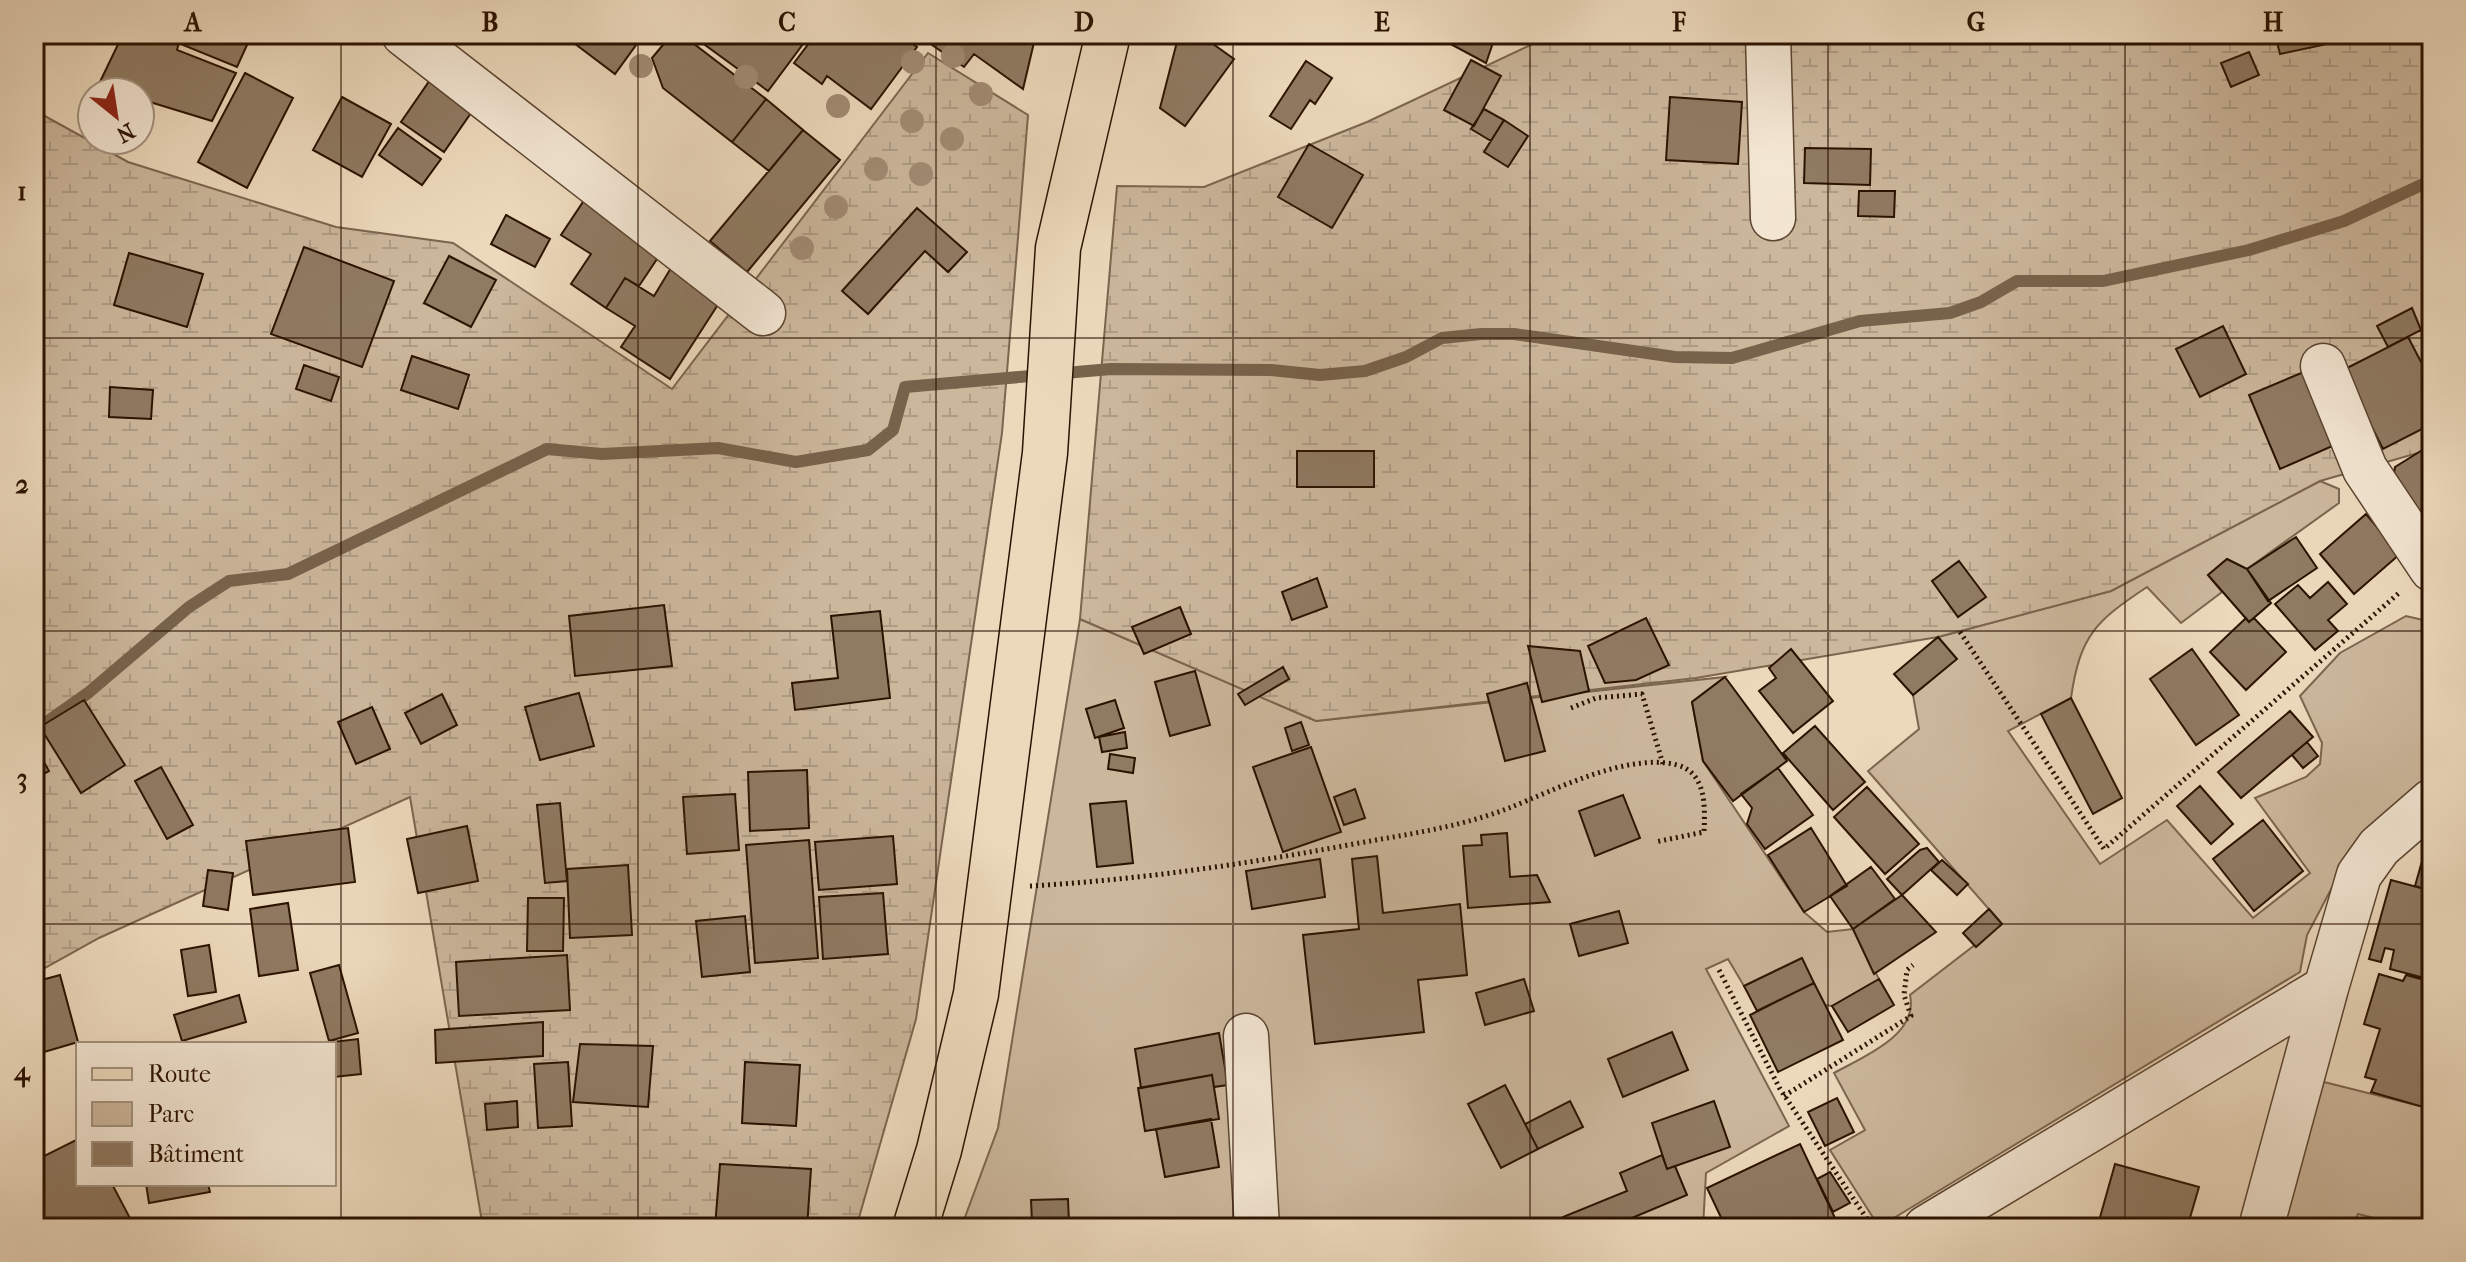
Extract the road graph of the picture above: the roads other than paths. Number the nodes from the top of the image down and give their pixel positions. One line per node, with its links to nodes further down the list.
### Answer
1 (404, 34): 5 (street)
2 (1108, 34): 11 (main road)
3 (1768, 34): 4 (street)
4 (1773, 218)
5 (763, 313)
6 (2323, 366): 7 (street)
7 (2431, 568)
8 (2432, 801): 9 (street)
9 (2326, 988): 13 (street); 14 (street)
10 (1246, 1036): 12 (street)
11 (915, 1228)
12 (1257, 1228)
13 (1926, 1228)
14 (2261, 1228)

